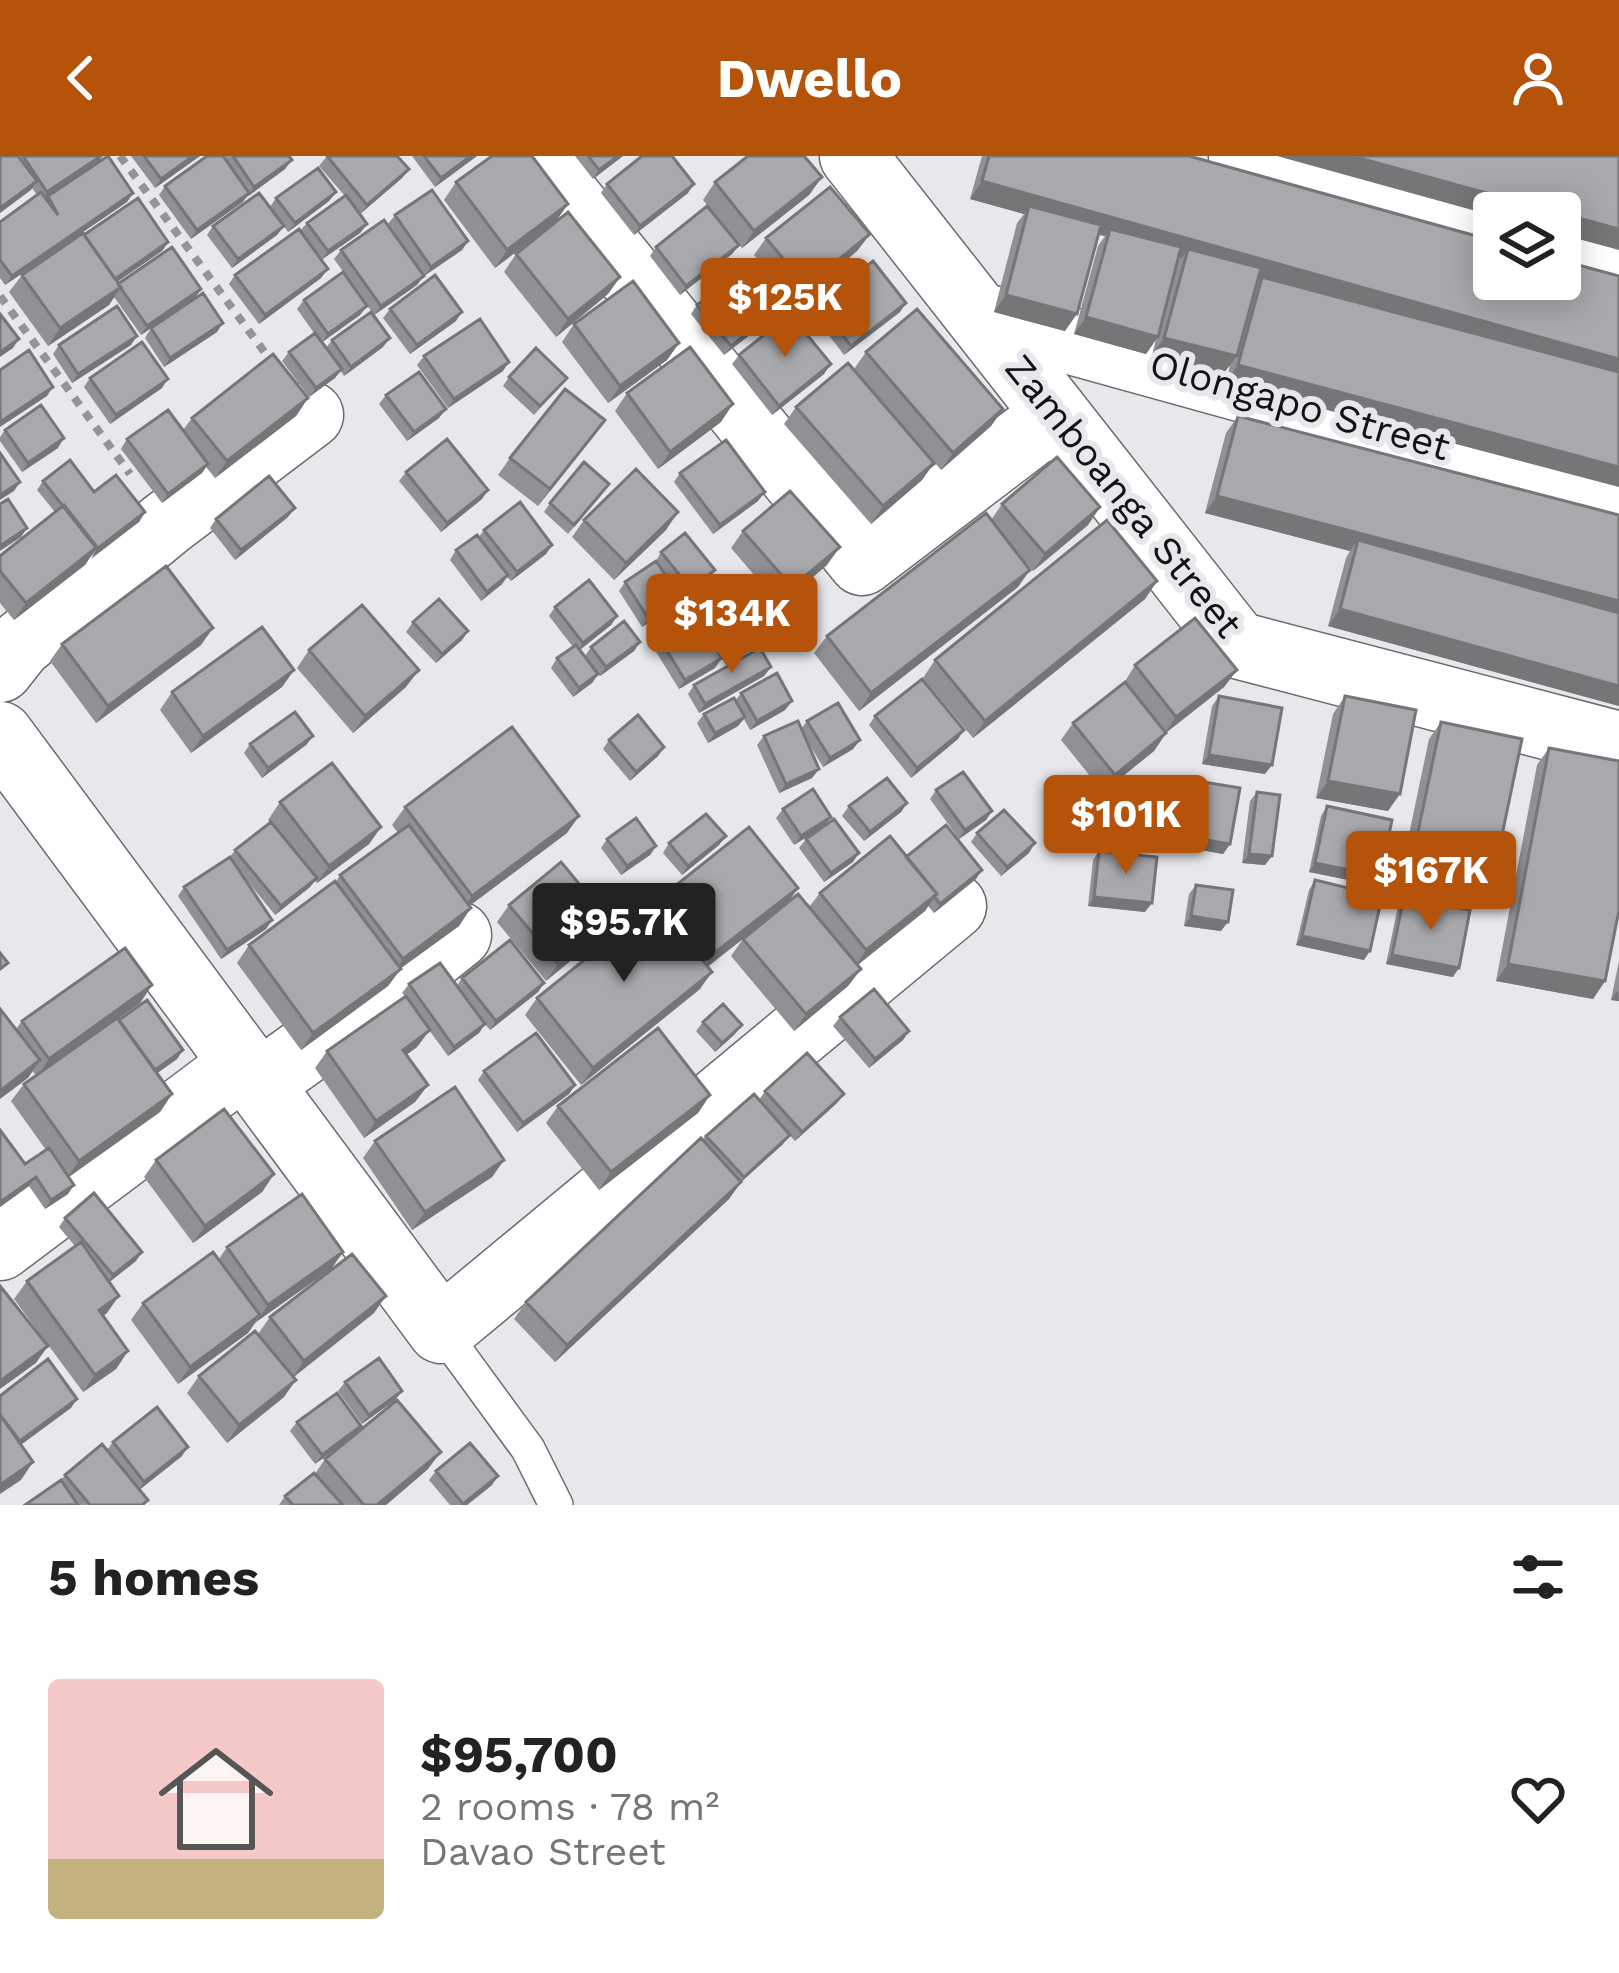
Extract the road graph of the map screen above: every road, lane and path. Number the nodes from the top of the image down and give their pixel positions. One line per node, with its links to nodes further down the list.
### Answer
1 (120, 156): 10 (path)
2 (534, 156): 11 (street)
3 (853, 156): 9 (street, Zamboanga Street)
4 (1242, 156): 5 (street)
5 (1473, 220)
6 (1581, 251): 7 (street)
7 (1619, 262)
8 (0, 296): 13 (path)
9 (981, 316): 11 (street, Zamboanga Street); 12 (street, Olongapo Street)
10 (310, 415): 13 (street)
11 (1055, 415): 16 (street, Zamboanga Street)
12 (1619, 494)
13 (166, 524): 14 (street)
14 (0, 669)
15 (0, 735): 19 (street)
16 (1619, 745)
17 (953, 906): 21 (street)
18 (458, 935): 19 (street)
19 (252, 1074): 20 (street); 21 (street)
20 (0, 1247)
21 (440, 1330): 22 (lane)
22 (556, 1505)

